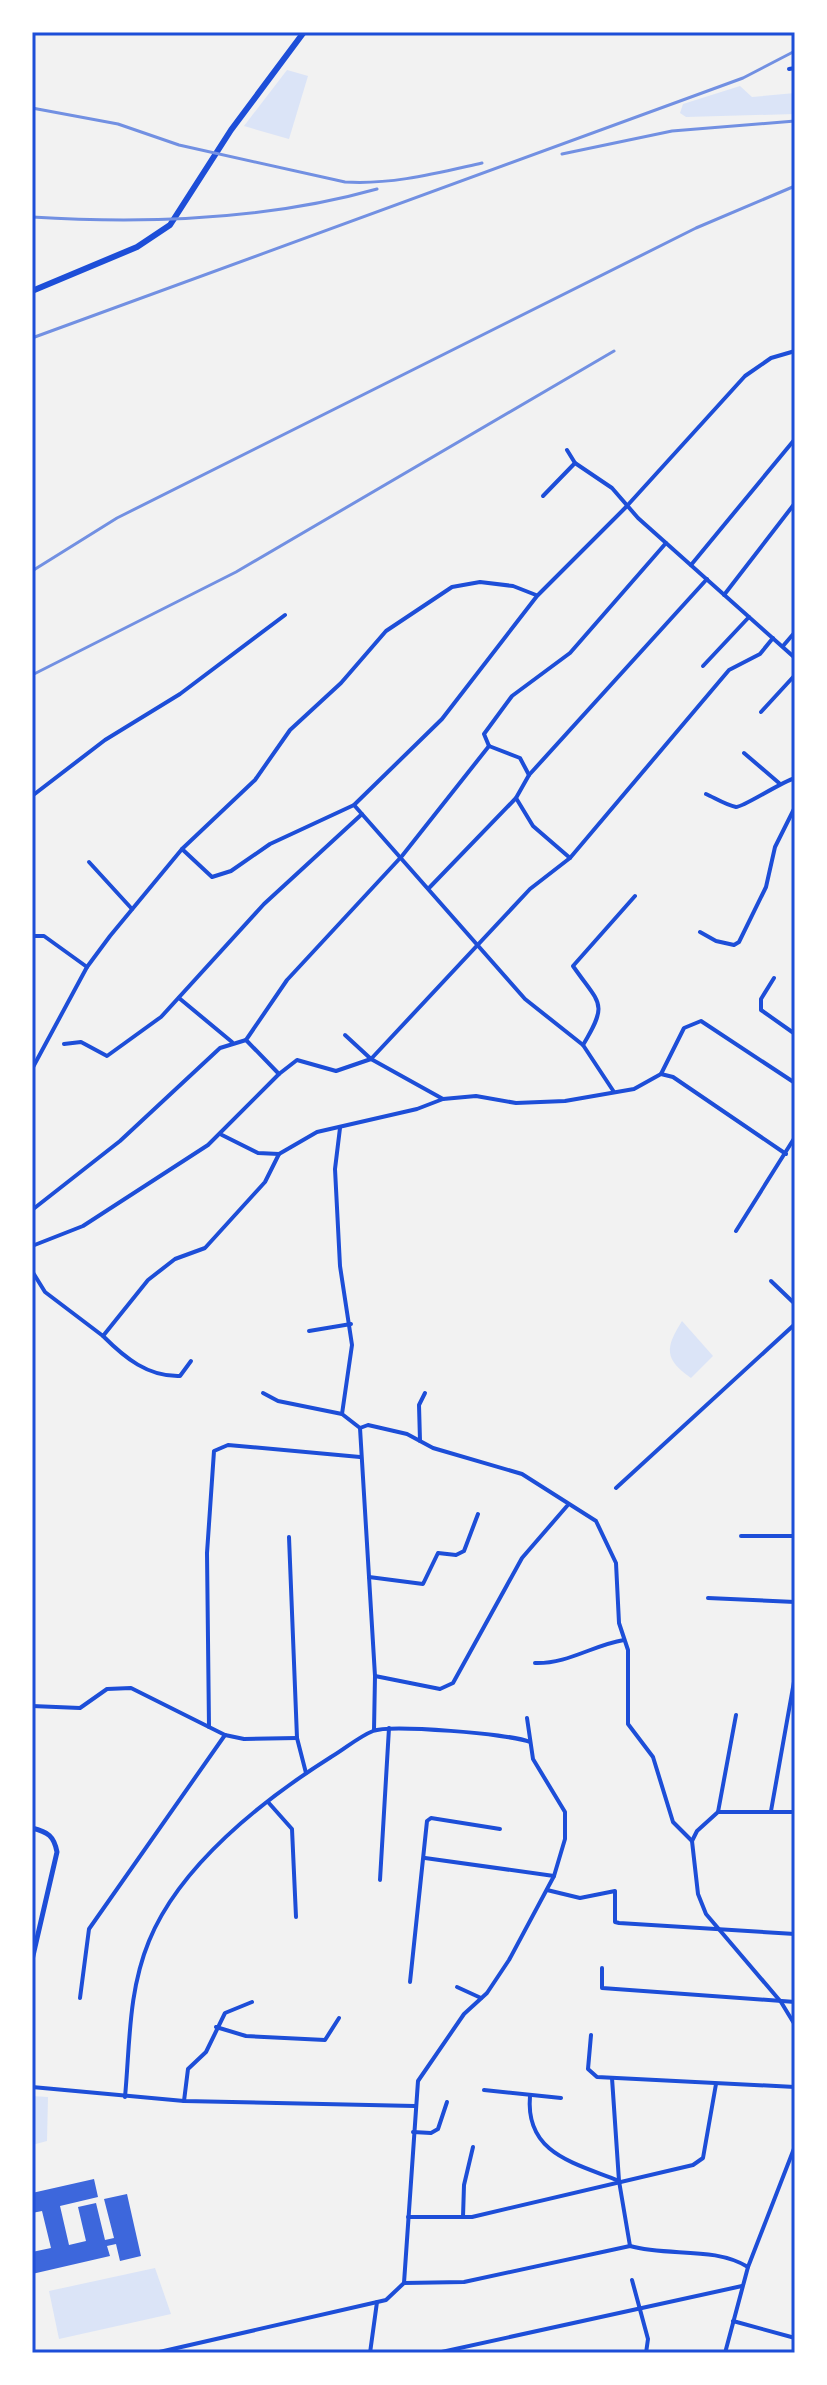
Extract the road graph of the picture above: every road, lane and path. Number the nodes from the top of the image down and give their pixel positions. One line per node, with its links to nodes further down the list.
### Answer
1 (304, 32): 2 (main road)
2 (32, 291)
3 (795, 351): 9 (street)
4 (795, 439): 11 (street)
5 (567, 450): 6 (street)
6 (575, 463): 7 (street); 9 (street)
7 (543, 496)
8 (795, 503): 13 (street)
9 (626, 507): 10 (street); 14 (street)
10 (666, 543): 11 (street); 24 (street)
11 (691, 565): 12 (street)
12 (707, 579): 13 (street); 26 (street)
13 (724, 595): 16 (street)
14 (537, 596): 32 (street); 35 (street)
15 (285, 615): 30 (street)
16 (749, 617): 18 (street); 21 (street)
17 (795, 632): 19 (street)
18 (773, 638): 19 (street); 37 (street)
19 (783, 646): 20 (street)
20 (795, 658)
21 (703, 666)
22 (795, 675): 23 (street)
23 (761, 712)
24 (489, 746): 26 (street); 36 (street)
25 (744, 753): 28 (street)
26 (529, 775): 31 (street)
27 (795, 778): 28 (street)
28 (779, 783): 29 (street)
29 (706, 794)
30 (32, 796)
31 (516, 798): 37 (street); 39 (street)
32 (354, 805): 34 (street); 35 (street)
33 (795, 807): 42 (street)
34 (362, 814): 36 (street); 47 (street)
35 (182, 849): 41 (street)
36 (402, 856): 39 (street); 50 (street)
37 (570, 858): 44 (street)
38 (89, 862): 41 (street)
39 (430, 887): 44 (street)
40 (635, 896): 53 (street)
41 (132, 909): 45 (street)
42 (700, 932)
43 (32, 936): 45 (street)
44 (477, 943): 53 (street); 54 (street)
45 (87, 967): 55 (street)
46 (774, 978): 48 (street)
47 (179, 998): 51 (street); 52 (street)
48 (795, 1034)
49 (345, 1035): 54 (street)
50 (246, 1040): 51 (street); 56 (street)
51 (232, 1042): 66 (street)
52 (64, 1044)
53 (583, 1045): 59 (street)
54 (371, 1059): 56 (street); 60 (street)
55 (32, 1069)
56 (279, 1074): 62 (street)
57 (661, 1074): 58 (street); 59 (street); 65 (street)
58 (795, 1083)
59 (614, 1092): 60 (street)
60 (443, 1099): 61 (street)
61 (340, 1128): 64 (street); 72 (street)
62 (222, 1135): 64 (street); 68 (street)
63 (795, 1137): 65 (street)
64 (279, 1154): 75 (street)
65 (786, 1154): 67 (street)
66 (32, 1210)
67 (736, 1231)
68 (33, 1244)
69 (32, 1271): 75 (street)
70 (771, 1281): 71 (street)
71 (795, 1304)
72 (351, 1324): 74 (street); 79 (street)
73 (795, 1324): 83 (street)
74 (309, 1331)
75 (103, 1336): 76 (street)
76 (191, 1361)
77 (263, 1393): 79 (street)
78 (425, 1393): 81 (street)
79 (342, 1414): 80 (street)
80 (360, 1428): 81 (street); 82 (street)
81 (420, 1441): 84 (street)
82 (360, 1457): 89 (street); 101 (street)
83 (616, 1488)
84 (568, 1505): 92 (street); 94 (street)
85 (478, 1514): 89 (street)
86 (741, 1536): 87 (street)
87 (795, 1536)
88 (289, 1537): 105 (street)
89 (369, 1577): 94 (street)
90 (708, 1598): 91 (street)
91 (795, 1602)
92 (624, 1640): 93 (street); 114 (street)
93 (535, 1663)
94 (375, 1676): 103 (street)
95 (795, 1676): 98 (street)
96 (32, 1706): 101 (street)
97 (736, 1715): 110 (street)
98 (788, 1716): 99 (street); 109 (street)
99 (795, 1717)
100 (527, 1718): 106 (street)
101 (209, 1727): 104 (street)
102 (389, 1728): 103 (street); 106 (street); 117 (street)
103 (374, 1730): 107 (street)
104 (225, 1735): 105 (street); 128 (street)
105 (297, 1738): 107 (street)
106 (530, 1742): 116 (street)
107 (306, 1773): 108 (street)
108 (268, 1802): 121 (street); 143 (street)
109 (771, 1811): 110 (street); 111 (street)
110 (718, 1812): 114 (street)
111 (795, 1812)
112 (32, 1828): 120 (street)
113 (500, 1829): 115 (street)
114 (692, 1841): 122 (street)
115 (425, 1858): 116 (street); 126 (street)
116 (554, 1876): 118 (street)
117 (380, 1880)
118 (547, 1890): 122 (street); 129 (street)
119 (32, 1915): 120 (street)
120 (42, 1917): 124 (street)
121 (296, 1917)
122 (718, 1930): 123 (street); 131 (street)
123 (795, 1934)
124 (32, 1960)
125 (602, 1968): 131 (street)
126 (410, 1982)
127 (457, 1987): 129 (street)
128 (80, 1998)
129 (481, 1998): 147 (street)
130 (252, 2002): 135 (street)
131 (781, 2002): 132 (street); 134 (street)
132 (795, 2002)
133 (339, 2018): 135 (street)
134 (795, 2025)
135 (216, 2027): 145 (street)
136 (591, 2035): 137 (street)
137 (612, 2078): 138 (street); 151 (street)
138 (716, 2084): 140 (street); 151 (street)
139 (32, 2087): 143 (street)
140 (795, 2087)
141 (484, 2090): 142 (street)
142 (530, 2096): 144 (street); 151 (street)
143 (125, 2097): 145 (street)
144 (561, 2098)
145 (184, 2101): 147 (street)
146 (447, 2102): 148 (street)
147 (415, 2106): 148 (street)
148 (413, 2132): 152 (street)
149 (795, 2146): 155 (street)
150 (473, 2147): 153 (street)
151 (619, 2181): 153 (street); 154 (street)
152 (408, 2217): 153 (street); 157 (street)
153 (463, 2217)
154 (630, 2246): 155 (street); 157 (street)
155 (748, 2267): 158 (street)
156 (632, 2280): 160 (street)
157 (404, 2283): 159 (street)
158 (742, 2286): 160 (street); 161 (street)
159 (377, 2302): 163 (street); 164 (street)
160 (640, 2309): 165 (street); 166 (street)
161 (733, 2321): 162 (street); 167 (street)
162 (795, 2338)
163 (155, 2353)
164 (370, 2353)
165 (437, 2353)
166 (646, 2353)
167 (725, 2353)

